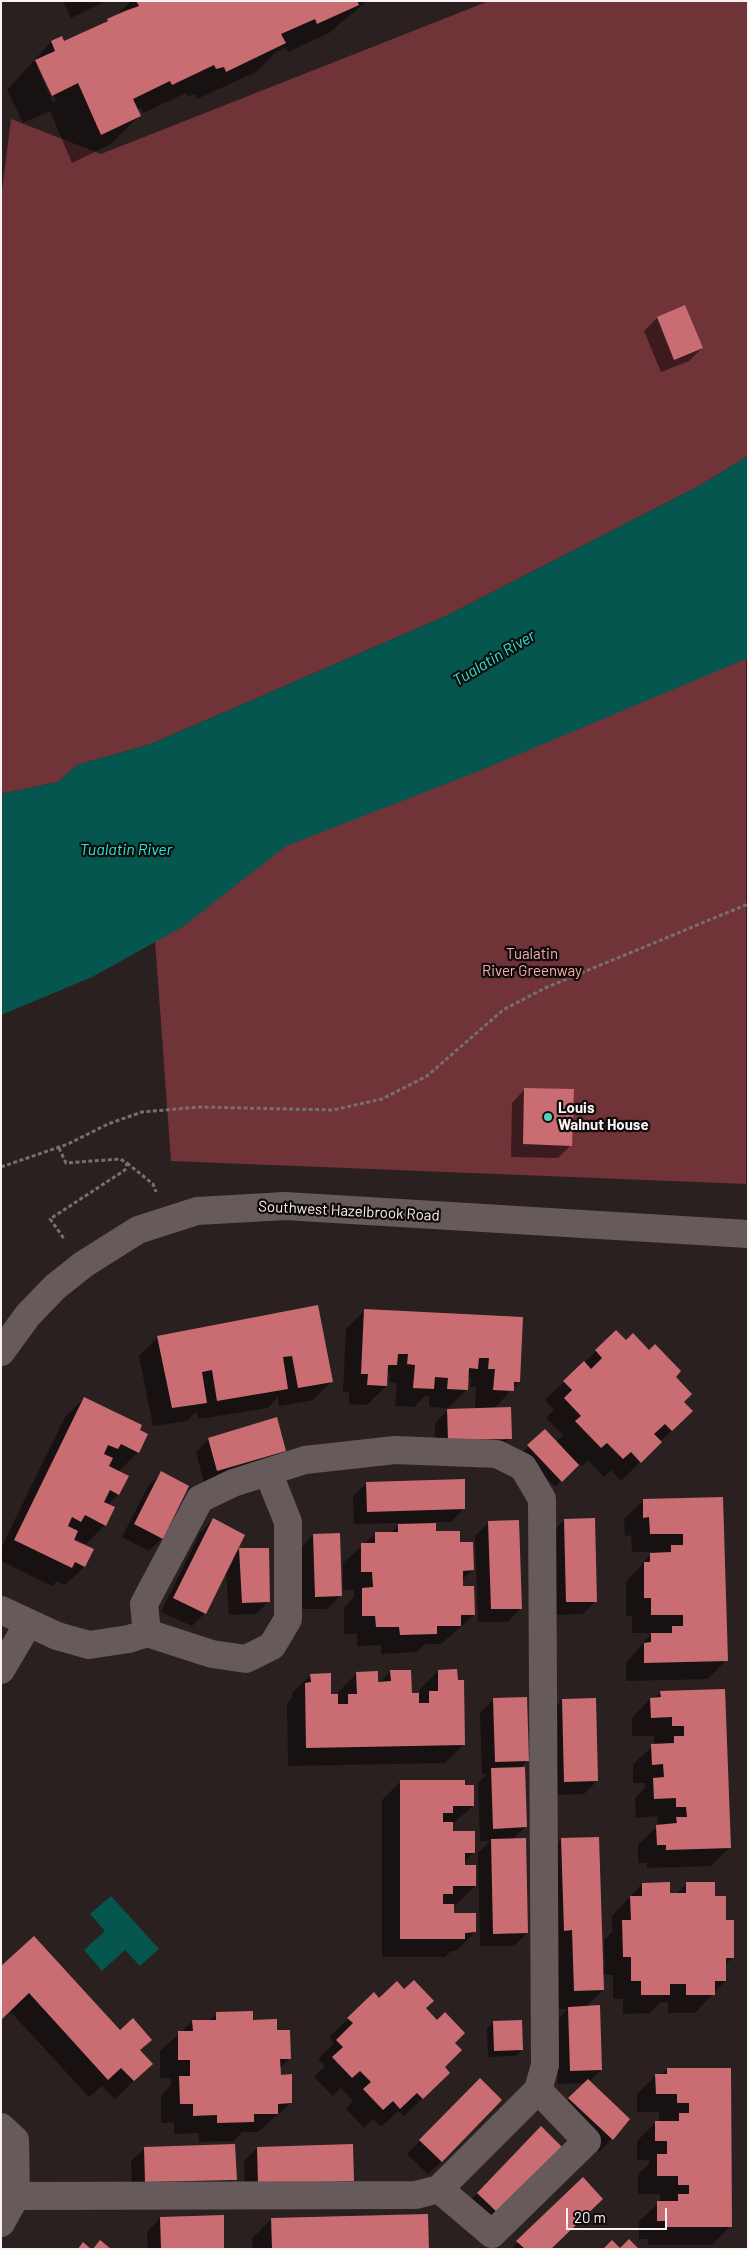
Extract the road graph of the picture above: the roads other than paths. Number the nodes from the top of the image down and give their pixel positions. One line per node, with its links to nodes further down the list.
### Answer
1 (748, 1234): 2 (street, Southwest Hazelbrook Road)
2 (1, 1352)
3 (268, 1472): 6 (street); 6 (street); 8 (street)
4 (1, 1610): 5 (street)
5 (28, 1624): 6 (street); 7 (street)
6 (147, 1632)
7 (1, 1670)
8 (538, 2090): 10 (street); 10 (street)
9 (1, 2127): 11 (street)
10 (439, 2189): 11 (street)
11 (6, 2214)

